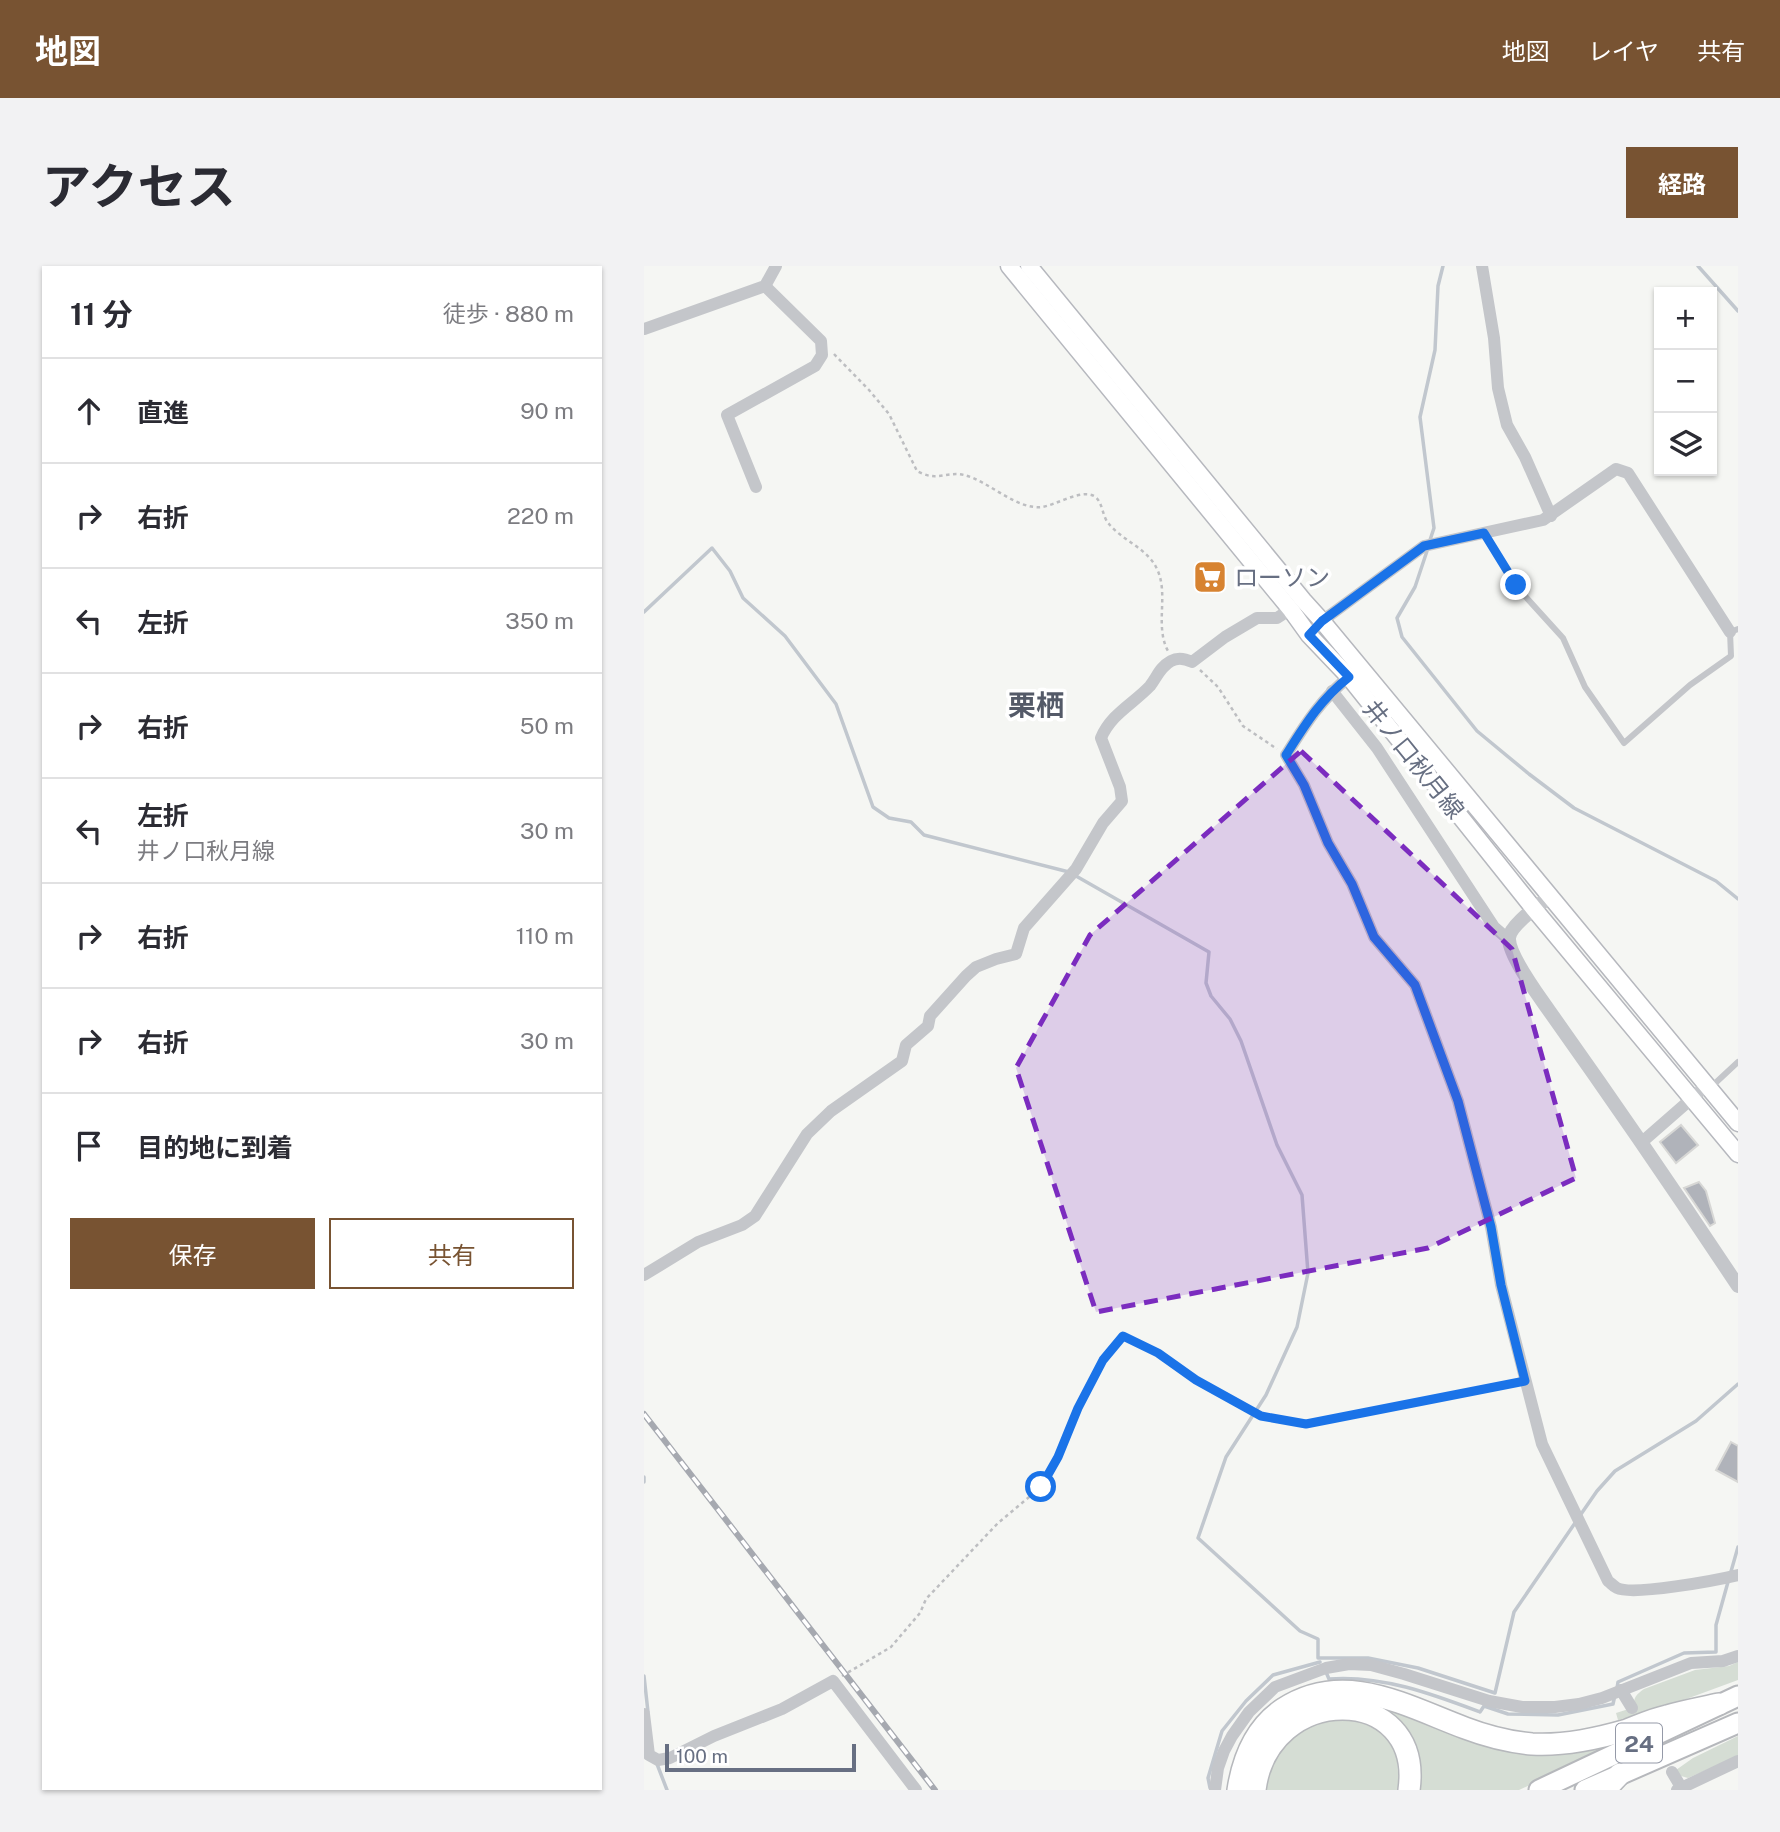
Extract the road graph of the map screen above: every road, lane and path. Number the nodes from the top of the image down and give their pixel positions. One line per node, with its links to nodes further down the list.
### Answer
1 (776, 266): 5 (street)
2 (1009, 266): 11 (main road, 井ノ口秋月線)
3 (1029, 266): 11 (main road, 井ノ口秋月線)
4 (1482, 266): 9 (street)
5 (765, 286): 6 (street); 7 (street)
6 (644, 329)
7 (821, 341): 8 (street); 15 (path)
8 (756, 487)
9 (1551, 516): 10 (street); 13 (street)
10 (1484, 533): 12 (street); 13 (lane)
11 (1297, 605): 12 (main road, 井ノ口秋月線); 14 (main road, 井ノ口秋月線); 16 (street)
12 (1322, 621): 14 (street); 20 (main road, 井ノ口秋月線)
13 (1734, 630)
14 (1309, 635): 17 (main road, 井ノ口秋月線)
15 (1174, 659): 16 (street); 29 (street)
16 (1192, 662): 19 (path)
17 (1349, 677): 18 (street); 21 (main road, 井ノ口秋月線)
18 (1332, 691): 19 (street); 22 (street)
19 (1286, 755): 31 (street)
20 (1549, 897): 21 (street); 24 (main road, 井ノ口秋月線)
21 (1534, 909): 22 (street); 25 (main road, 井ノ口秋月線)
22 (1509, 940): 27 (street)
23 (1738, 1062): 24 (lane)
24 (1708, 1087): 25 (street); 26 (main road, 井ノ口秋月線)
25 (1691, 1098): 27 (street); 28 (main road, 井ノ口秋月線)
26 (1738, 1123)
27 (1642, 1142): 30 (street)
28 (1738, 1154)
29 (644, 1275)
30 (1738, 1286)
31 (1525, 1381): 32 (street); 34 (path)
32 (1738, 1575)
33 (1738, 1656): 35 (street)
34 (833, 1681): 38 (street); 44 (street)
35 (1621, 1690): 37 (street); 45 (street)
36 (1728, 1700): 46 (highway); 49 (highway, 24)
37 (1632, 1708)
38 (644, 1714)
39 (1738, 1723): 42 (highway, 24)
40 (1738, 1761): 43 (street)
41 (1672, 1772): 43 (street)
42 (1620, 1774): 50 (highway, 24); 51 (highway)
43 (1679, 1789)
44 (916, 1790)
45 (1215, 1790)
46 (1238, 1790)
47 (1255, 1790): 48 (highway)
48 (1409, 1790)
49 (1539, 1790)
50 (1585, 1790)
51 (1605, 1790)

